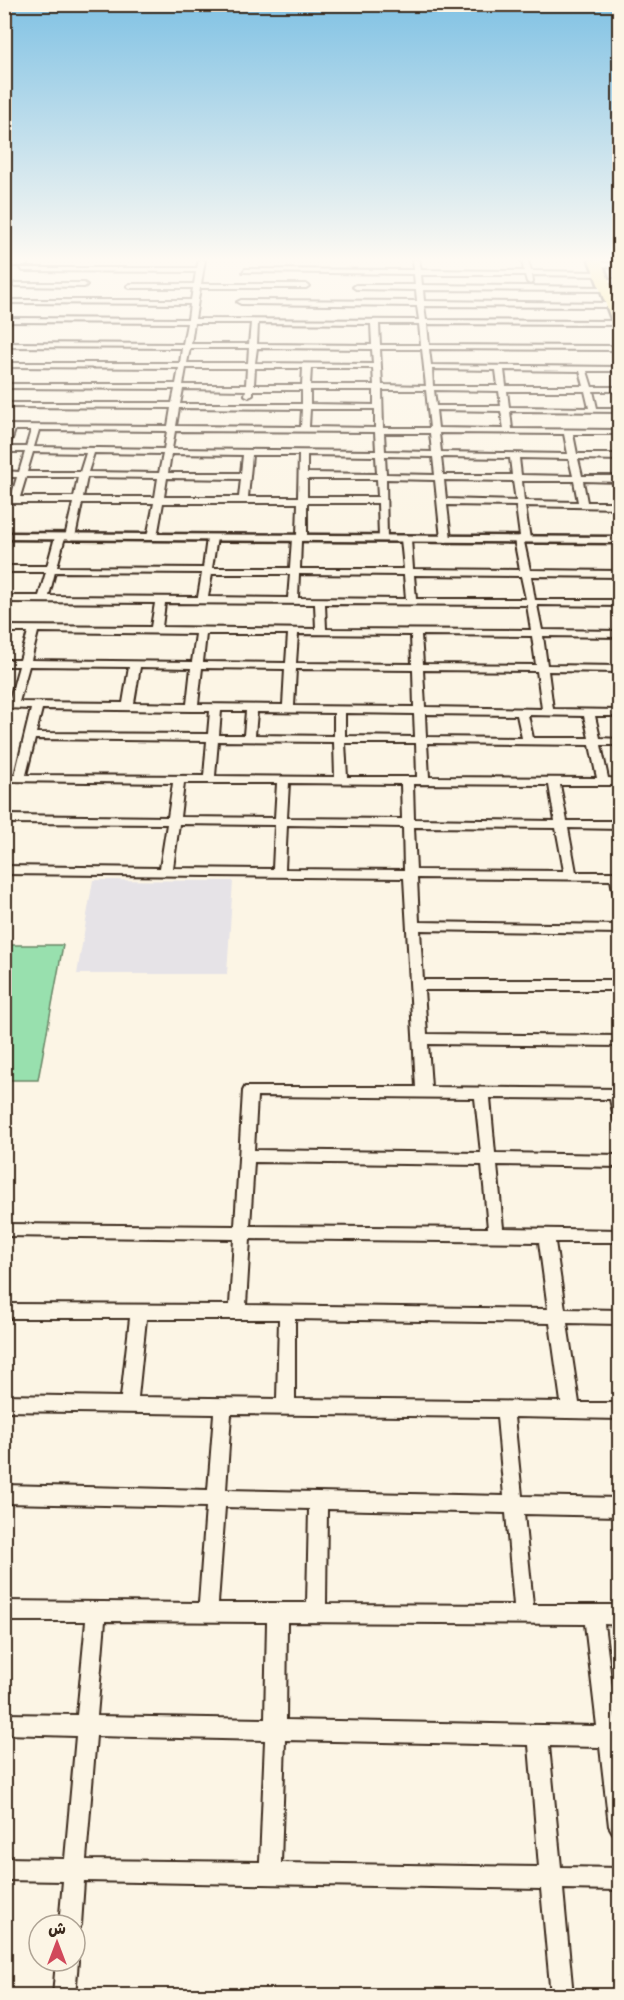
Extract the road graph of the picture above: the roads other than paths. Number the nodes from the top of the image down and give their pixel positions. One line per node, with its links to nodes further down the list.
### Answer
1 (61, 353): 10 (street)
2 (102, 353): 12 (street)
3 (186, 353): 14 (street)
4 (221, 353): 15 (street)
5 (252, 353): 16 (street)
6 (275, 353): 17 (street)
7 (376, 353): 19 (street)
8 (426, 353): 20 (street)
9 (551, 353): 22 (street)
10 (57, 364): 11 (street); 12 (street); 25 (street)
11 (4, 365)
12 (98, 365): 13 (street)
13 (117, 365): 14 (street); 27 (street)
14 (184, 365): 15 (street); 28 (street)
15 (220, 365): 16 (street)
16 (250, 365): 17 (street); 30 (street)
17 (274, 366): 18 (street)
18 (306, 366): 19 (street); 31 (street)
19 (377, 366): 32 (street)
20 (427, 367): 21 (street); 33 (street)
21 (500, 368): 22 (street); 34 (street)
22 (554, 368): 23 (street)
23 (583, 369): 24 (street); 35 (street)
24 (620, 369)
25 (50, 385): 26 (street); 27 (street); 38 (street)
26 (4, 386)
27 (112, 386): 28 (street); 39 (street)
28 (180, 386): 29 (street); 40 (street)
29 (207, 386): 30 (street); 41 (street)
30 (249, 386): 31 (street); 42 (street)
31 (305, 387): 32 (street); 43 (street)
32 (377, 387): 33 (street); 44 (street)
33 (430, 387): 34 (street); 45 (street)
34 (502, 388): 35 (street); 46 (street)
35 (588, 389): 36 (street); 47 (street)
36 (620, 389)
37 (4, 405): 38 (street)
38 (43, 405): 39 (street)
39 (107, 405): 40 (street); 51 (street)
40 (176, 406): 41 (street); 52 (street)
41 (204, 406): 42 (street)
42 (248, 406): 43 (street)
43 (305, 406): 44 (street); 54 (street)
44 (378, 407): 55 (street)
45 (432, 408): 46 (street); 56 (street)
46 (504, 409): 47 (street); 57 (street)
47 (594, 410): 48 (street)
48 (620, 410)
49 (8, 427): 50 (street); 60 (street)
50 (36, 428): 51 (street); 60 (street)
51 (101, 428): 52 (street)
52 (172, 429): 53 (street); 62 (street)
53 (244, 429): 54 (street); 63 (street)
54 (305, 429): 55 (street)
55 (379, 430): 56 (street); 65 (street)
56 (434, 430): 57 (street); 66 (street)
57 (507, 431): 58 (street)
58 (568, 431): 59 (street); 68 (street)
59 (620, 432)
60 (28, 450): 61 (street); 71 (street)
61 (91, 450): 62 (street); 72 (street)
62 (168, 451): 63 (street); 73 (street)
63 (244, 452): 64 (street); 74 (street)
64 (303, 452): 65 (street); 75 (street)
65 (380, 453): 66 (street); 76 (street)
66 (437, 453): 67 (street); 77 (street)
67 (514, 454): 68 (street); 78 (street)
68 (574, 456): 69 (street); 79 (street)
69 (620, 457)
70 (4, 474): 71 (street)
71 (22, 474): 72 (street); 81 (street)
72 (83, 475): 73 (street); 85 (street)
73 (164, 475): 74 (street); 82 (street)
74 (244, 476): 83 (street)
75 (303, 476): 76 (street); 84 (street)
76 (381, 476): 77 (street); 86 (street)
77 (439, 477): 78 (street); 87 (street)
78 (518, 478): 79 (street); 88 (street)
79 (578, 478): 80 (street); 89 (street)
80 (620, 479)
81 (10, 500): 85 (street)
82 (159, 500): 83 (street); 85 (street); 93 (street)
83 (243, 500): 84 (street)
84 (303, 500): 86 (street); 95 (street)
85 (78, 501): 92 (street)
86 (382, 501): 96 (street)
87 (442, 502): 88 (street); 98 (street)
88 (521, 503): 89 (street); 99 (street)
89 (584, 504): 90 (street)
90 (620, 505)
91 (4, 536): 92 (street)
92 (65, 537): 93 (street); 102 (street)
93 (152, 537): 94 (street)
94 (213, 538): 95 (street); 103 (street)
95 (299, 538): 96 (street); 104 (street)
96 (384, 538): 97 (street)
97 (406, 539): 98 (street); 105 (street)
98 (446, 539): 99 (street)
99 (522, 539): 100 (street); 106 (street)
100 (620, 540)
101 (4, 569): 102 (street)
102 (52, 569): 103 (street); 109 (street)
103 (208, 571): 104 (street); 111 (street)
104 (294, 571): 105 (street); 112 (street)
105 (409, 572): 106 (street); 114 (street)
106 (525, 573): 107 (street); 115 (street)
107 (620, 574)
108 (4, 598): 109 (street)
109 (43, 599): 110 (street)
110 (160, 600): 111 (street); 119 (street)
111 (203, 600): 112 (street)
112 (292, 600): 113 (street)
113 (320, 601): 114 (street); 122 (street)
114 (411, 602): 115 (street)
115 (531, 603): 116 (street); 124 (street)
116 (620, 603)
117 (4, 629): 118 (street)
118 (34, 630): 119 (street); 127 (street)
119 (156, 631): 120 (street)
120 (201, 631): 121 (street); 129 (street)
121 (293, 632): 122 (street); 130 (street)
122 (321, 632): 123 (street)
123 (416, 633): 124 (street); 131 (street)
124 (537, 633): 125 (street); 132 (street)
125 (620, 634)
126 (4, 663): 127 (street)
127 (24, 663): 128 (street); 134 (street)
128 (135, 664): 129 (street); 136 (street)
129 (197, 665): 130 (street); 137 (street)
130 (292, 666): 131 (street); 140 (street)
131 (417, 667): 132 (street); 142 (street)
132 (542, 668): 133 (street); 144 (street)
133 (620, 669)
134 (9, 705): 135 (street)
135 (38, 705): 136 (street); 147 (street)
136 (128, 707): 137 (street)
137 (192, 708): 138 (street)
138 (216, 708): 139 (street); 148 (street)
139 (252, 708): 140 (street); 149 (street)
140 (288, 709): 141 (street)
141 (339, 710): 142 (street); 150 (street)
142 (419, 711): 143 (street); 151 (street)
143 (522, 712): 144 (street); 152 (street)
144 (549, 712): 145 (street)
145 (590, 713): 146 (street); 153 (street)
146 (620, 713)
147 (30, 736): 148 (street); 156 (street)
148 (212, 738): 149 (street); 158 (street)
149 (249, 738): 150 (street)
150 (340, 740): 151 (street); 160 (street)
151 (421, 740): 152 (street); 162 (street)
152 (528, 741): 153 (street)
153 (595, 742): 154 (street); 163 (street)
154 (620, 742)
155 (4, 778): 156 (street)
156 (20, 778): 157 (street)
157 (179, 780): 158 (street); 167 (street)
158 (209, 780): 159 (street)
159 (283, 780): 160 (street); 168 (street)
160 (341, 780): 161 (street)
161 (408, 781): 162 (street); 169 (street)
162 (423, 781): 165 (street)
163 (603, 782): 164 (street); 165 (street)
164 (620, 782)
165 (554, 783): 170 (street)
166 (4, 819): 167 (street)
167 (173, 822): 168 (street); 173 (street)
168 (282, 822): 169 (street); 174 (street)
169 (410, 824): 170 (street); 175 (street)
170 (562, 824): 171 (street); 176 (street)
171 (620, 825)
172 (4, 870): 173 (street)
173 (166, 871): 174 (street)
174 (279, 872): 175 (street)
175 (410, 873): 176 (street); 179 (street)
176 (571, 876): 177 (street)
177 (618, 876): 178 (street)
178 (620, 895)
179 (413, 926): 180 (street); 181 (street)
180 (620, 928)
181 (417, 985): 182 (street); 183 (street)
182 (620, 985)
183 (422, 1039): 184 (street); 185 (street)
184 (620, 1041)
185 (424, 1093): 186 (street); 189 (street)
186 (482, 1093): 187 (street); 190 (street)
187 (618, 1094): 188 (street)
188 (620, 1118)
189 (246, 1156): 190 (street); 193 (street)
190 (489, 1160): 191 (street); 194 (street)
191 (620, 1161)
192 (4, 1230): 193 (street)
193 (242, 1233): 194 (street); 199 (street)
194 (496, 1234): 195 (street)
195 (546, 1236): 196 (street); 201 (street)
196 (620, 1236)
197 (4, 1311): 198 (street)
198 (139, 1311): 199 (street); 204 (street)
199 (238, 1311): 200 (street)
200 (287, 1312): 201 (street); 206 (street)
201 (557, 1316): 202 (street); 208 (street)
202 (620, 1317)
203 (4, 1402): 204 (street)
204 (129, 1403): 205 (street)
205 (223, 1406): 206 (street); 211 (street)
206 (286, 1406): 207 (street)
207 (504, 1409): 208 (street); 213 (street)
208 (571, 1410): 209 (street)
209 (620, 1411)
210 (4, 1494): 211 (street)
211 (217, 1499): 212 (street); 216 (street)
212 (318, 1501): 213 (street); 219 (street)
213 (515, 1505): 214 (street); 220 (street)
214 (620, 1507)
215 (4, 1611): 217 (street)
216 (208, 1611): 217 (street); 218 (street)
217 (96, 1612): 224 (street)
218 (277, 1612): 219 (street); 225 (street)
219 (316, 1613): 220 (street)
220 (524, 1613): 221 (street)
221 (593, 1615): 222 (street); 227 (street)
222 (620, 1615)
223 (4, 1725): 224 (street)
224 (86, 1727): 225 (street); 230 (street)
225 (274, 1731): 226 (street); 231 (street)
226 (538, 1735): 227 (street); 232 (street)
227 (614, 1737): 228 (street)
228 (620, 1826)
229 (4, 1869): 230 (street)
230 (75, 1869): 231 (street); 234 (street)
231 (270, 1873): 232 (street)
232 (551, 1878): 233 (street); 237 (street)
233 (620, 1879)
234 (71, 1913)
235 (66, 1973): 236 (street)
236 (64, 1995)
237 (562, 1995)

